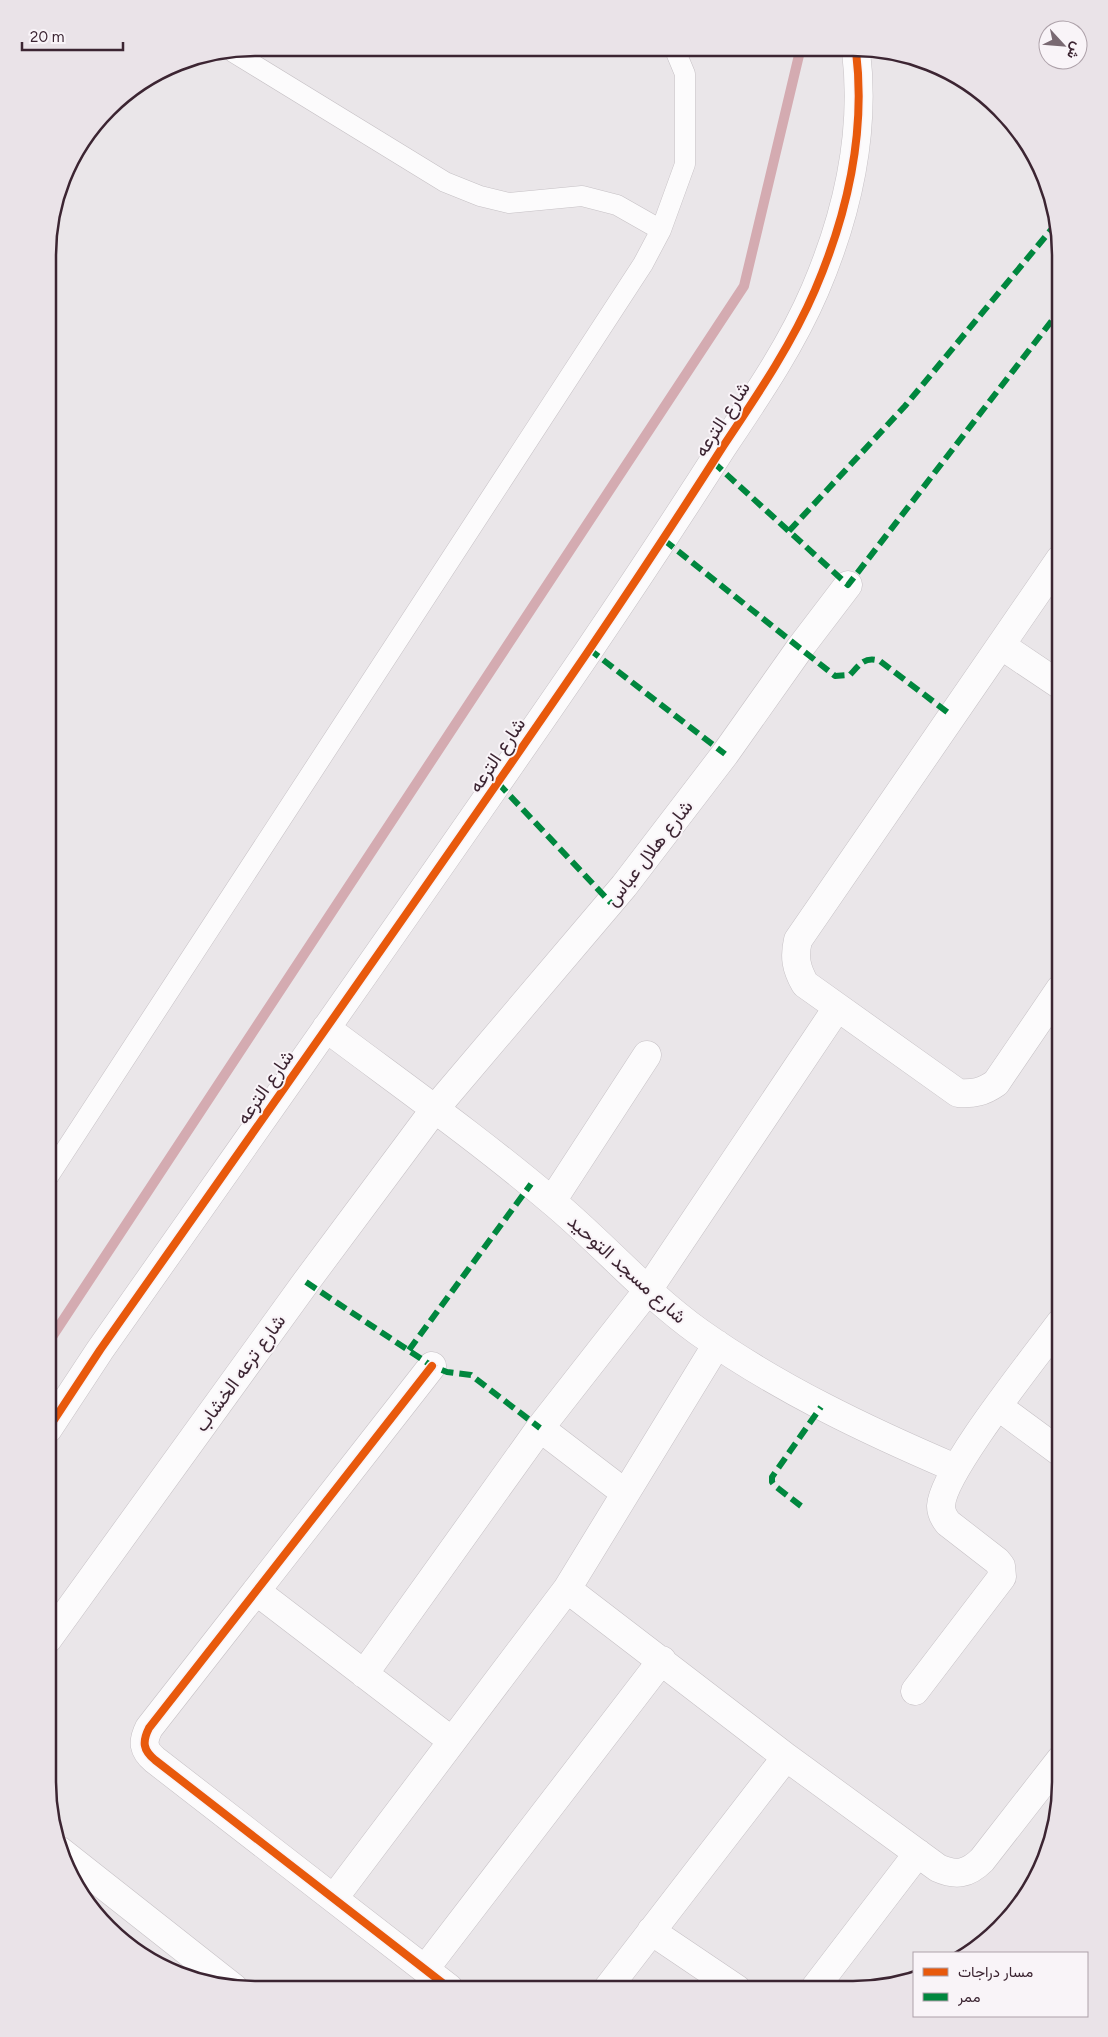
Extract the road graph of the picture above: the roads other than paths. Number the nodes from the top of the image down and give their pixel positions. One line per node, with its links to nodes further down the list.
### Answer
1 (678, 56): 4 (lane)
2 (856, 56): 11 (street, شارع الترعه)
3 (241, 57): 4 (lane)
4 (661, 230): 14 (lane)
5 (1052, 571): 7 (street)
6 (848, 585): 13 (street, شارع هلال عباس)
7 (1002, 646): 8 (street); 10 (street)
8 (1052, 680)
9 (1052, 1001): 10 (street)
10 (837, 1008): 16 (street)
11 (326, 1028): 13 (street, شارع مسجد التوحيد); 21 (street, شارع الترعه)
12 (647, 1055): 15 (street)
13 (434, 1110): 15 (street, شارع مسجد التوحيد); 28 (street, شارع ترعه الخشاب)
14 (56, 1164)
15 (552, 1202): 16 (street, شارع مسجد التوحيد)
16 (648, 1290): 18 (street, شارع مسجد التوحيد); 22 (street)
17 (1052, 1334): 20 (street)
18 (717, 1344): 24 (street, شارع مسجد التوحيد); 25 (street)
19 (432, 1366): 27 (street)
20 (999, 1407): 23 (street); 24 (street)
21 (56, 1417)
22 (540, 1428): 25 (street); 30 (street)
23 (1052, 1446)
24 (955, 1468): 31 (street)
25 (625, 1494): 26 (street)
26 (567, 1589): 29 (street); 32 (street)
27 (256, 1591): 30 (street); 37 (street)
28 (56, 1627)
29 (662, 1660): 33 (street); 39 (street)
30 (364, 1674): 32 (street)
31 (916, 1691)
32 (452, 1741): 37 (street)
33 (786, 1756): 35 (street); 38 (street)
34 (1052, 1770): 35 (street)
35 (918, 1853): 44 (street)
36 (72, 1860): 40 (street)
37 (334, 1898): 39 (street)
38 (651, 1931): 42 (street); 43 (street)
39 (425, 1969): 41 (street)
40 (221, 1978)
41 (440, 1981)
42 (613, 1981)
43 (725, 1981)
44 (820, 1981)

